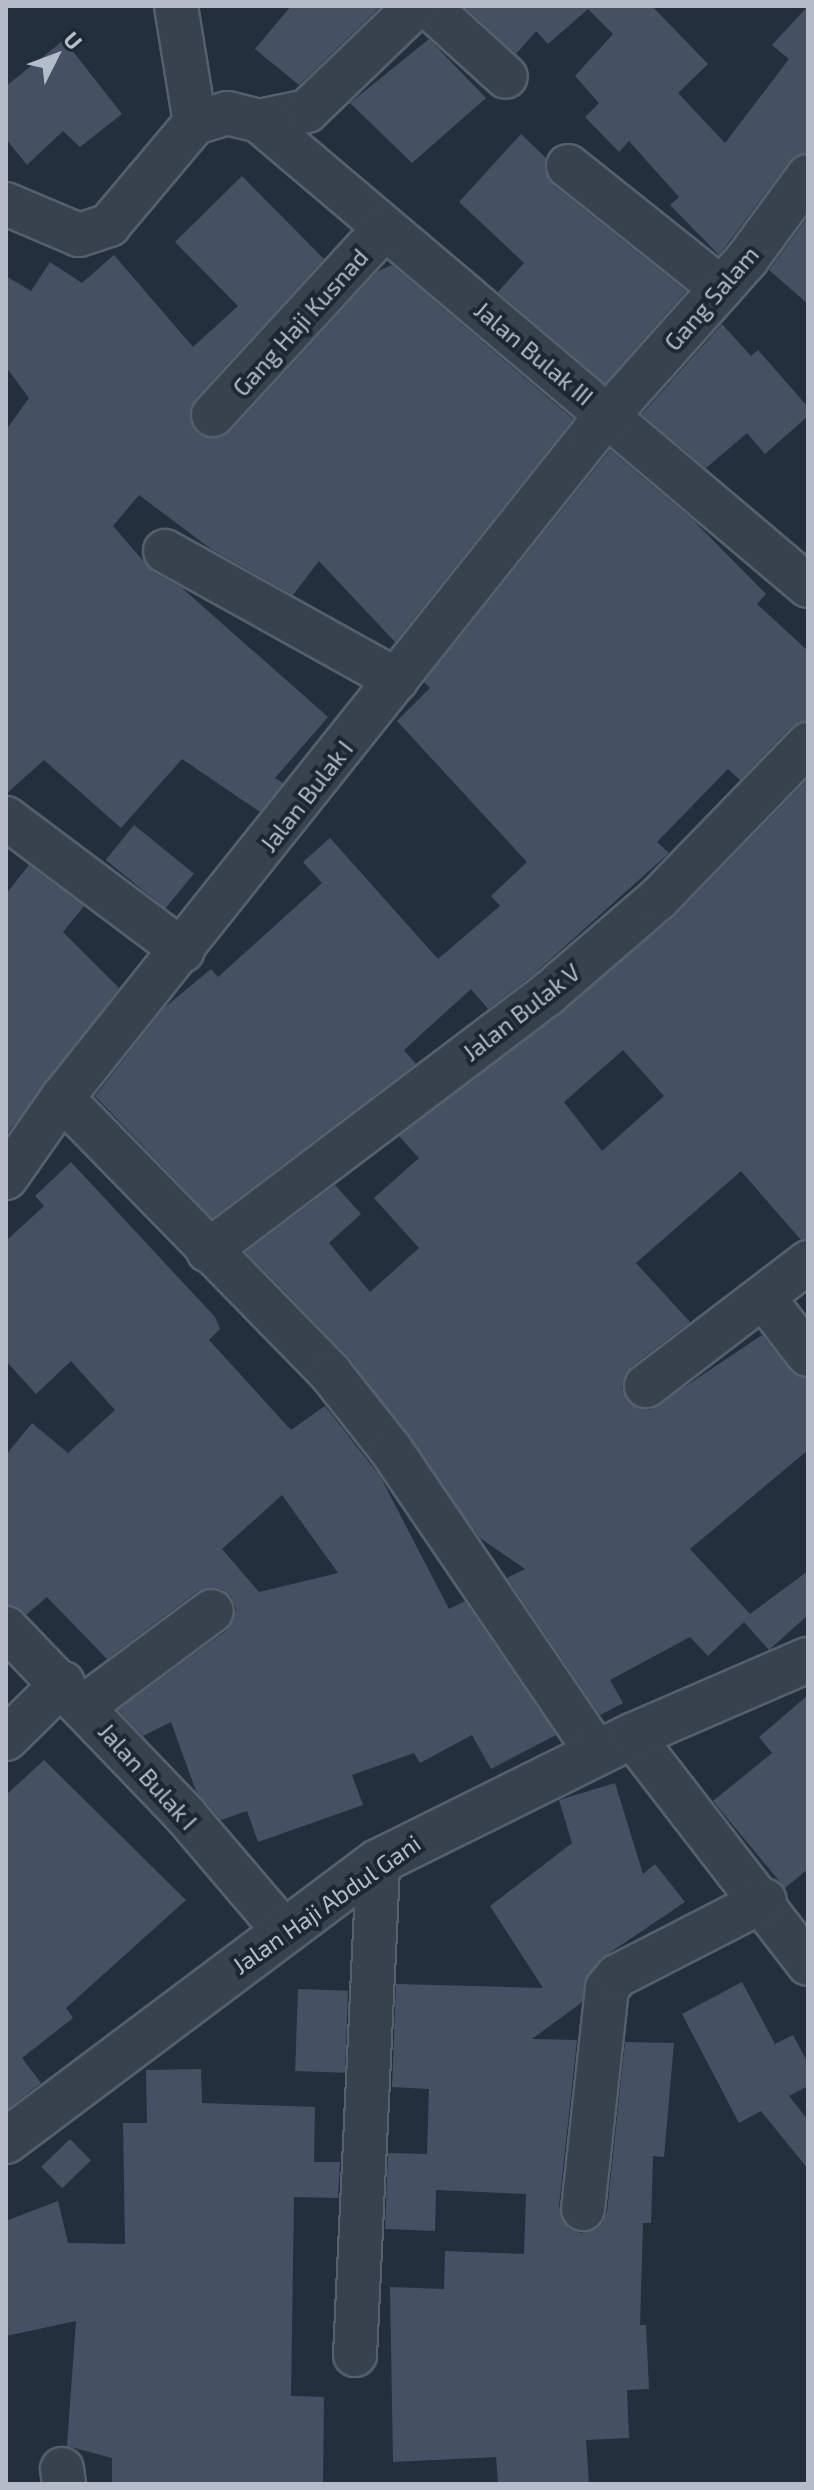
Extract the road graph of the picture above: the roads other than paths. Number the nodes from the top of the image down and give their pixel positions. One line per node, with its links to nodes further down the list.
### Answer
1 (176, 6): 6 (street)
2 (416, 6): 5 (street)
3 (428, 6): 4 (street)
4 (506, 77)
5 (259, 121): 6 (street); 10 (street, Jalan Bulak III)
6 (195, 123): 9 (street)
7 (568, 166): 11 (street)
8 (808, 176): 11 (street, Gang Salam)
9 (6, 204)
10 (385, 228): 12 (street, Gang Haji Kusnad); 13 (street, Jalan Bulak III)
11 (721, 288): 13 (street, Gang Salam)
12 (213, 415)
13 (607, 415): 15 (street, Jalan Bulak III); 16 (street, Jalan Bulak I)
14 (165, 551): 16 (street)
15 (803, 573)
16 (397, 680): 19 (street, Jalan Bulak I)
17 (808, 744): 22 (street, Jalan Bulak V)
18 (6, 818): 19 (street)
19 (183, 951): 20 (street, Jalan Bulak I)
20 (62, 1098): 21 (street, Jalan Bulak I); 22 (street)
21 (6, 1178)
22 (208, 1251): 32 (street)
23 (808, 1262): 24 (street)
24 (763, 1297): 25 (street); 26 (street)
25 (808, 1355)
26 (646, 1386)
27 (212, 1611): 30 (street)
28 (6, 1628): 30 (street, Jalan Bulak I)
29 (808, 1660): 32 (street, Jalan Haji Abdul Gani)
30 (74, 1695): 31 (street); 35 (street, Jalan Bulak I)
31 (6, 1739)
32 (615, 1744): 33 (street, Jalan Haji Abdul Gani); 34 (street)
33 (378, 1862): 35 (street, Jalan Haji Abdul Gani); 39 (street)
34 (765, 1900): 36 (street); 38 (street)
35 (283, 1930): 37 (street, Jalan Haji Abdul Gani)
36 (808, 1964)
37 (6, 2141)
38 (583, 2209)
39 (355, 2355)

